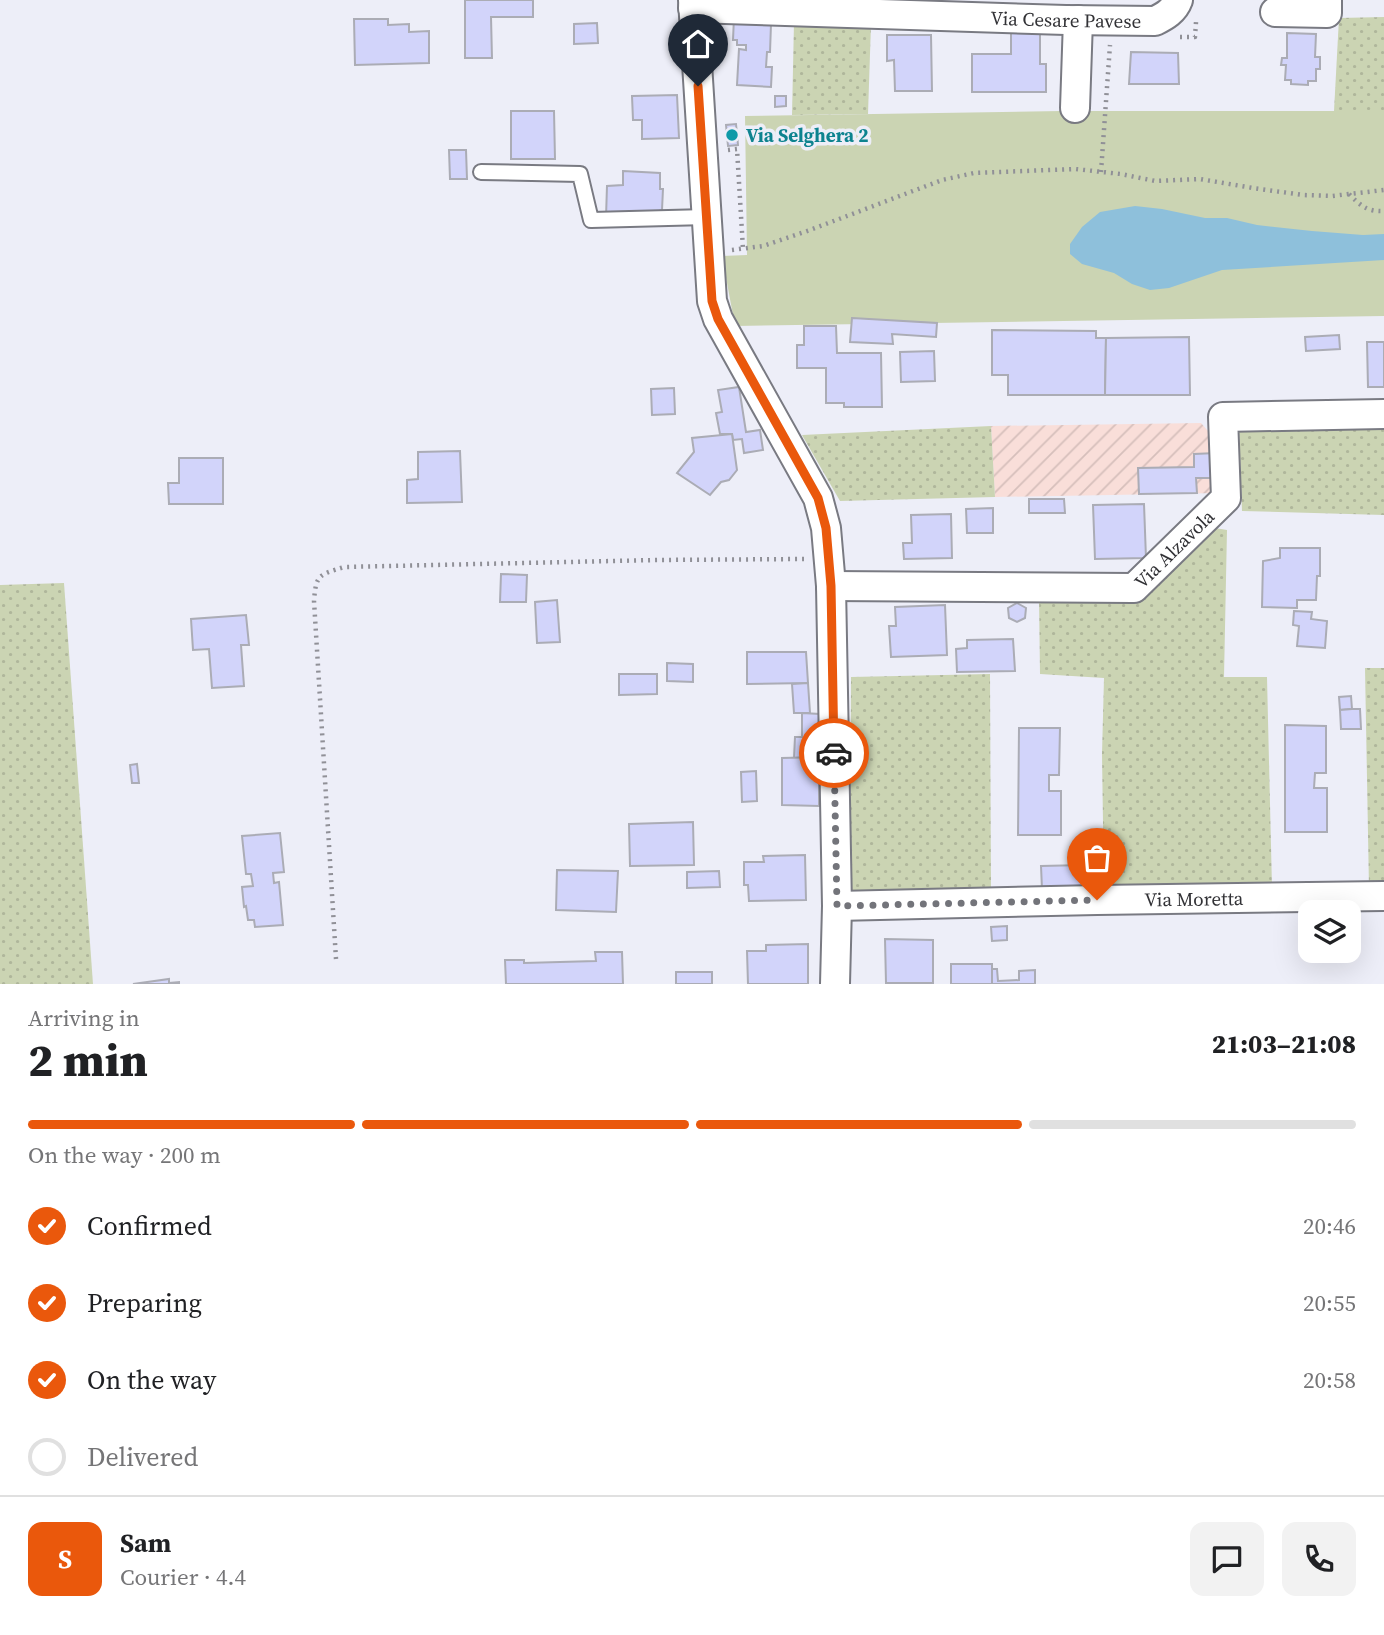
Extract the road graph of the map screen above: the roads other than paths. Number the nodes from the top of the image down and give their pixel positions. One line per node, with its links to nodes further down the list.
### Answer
1 (1327, 0): 4 (street)
2 (693, 4): 5 (street, Via Cesare Pavese); 8 (street)
3 (1187, 6): 5 (street, Via Cesare Pavese)
4 (1275, 12)
5 (1078, 20): 6 (street)
6 (1075, 108)
7 (481, 172): 8 (lane)
8 (706, 217): 10 (street)
9 (1384, 414): 10 (street, Via Alzavola)
10 (830, 573): 12 (street)
11 (1384, 896): 12 (street, Via Moretta)
12 (837, 906): 13 (street)
13 (835, 984)

